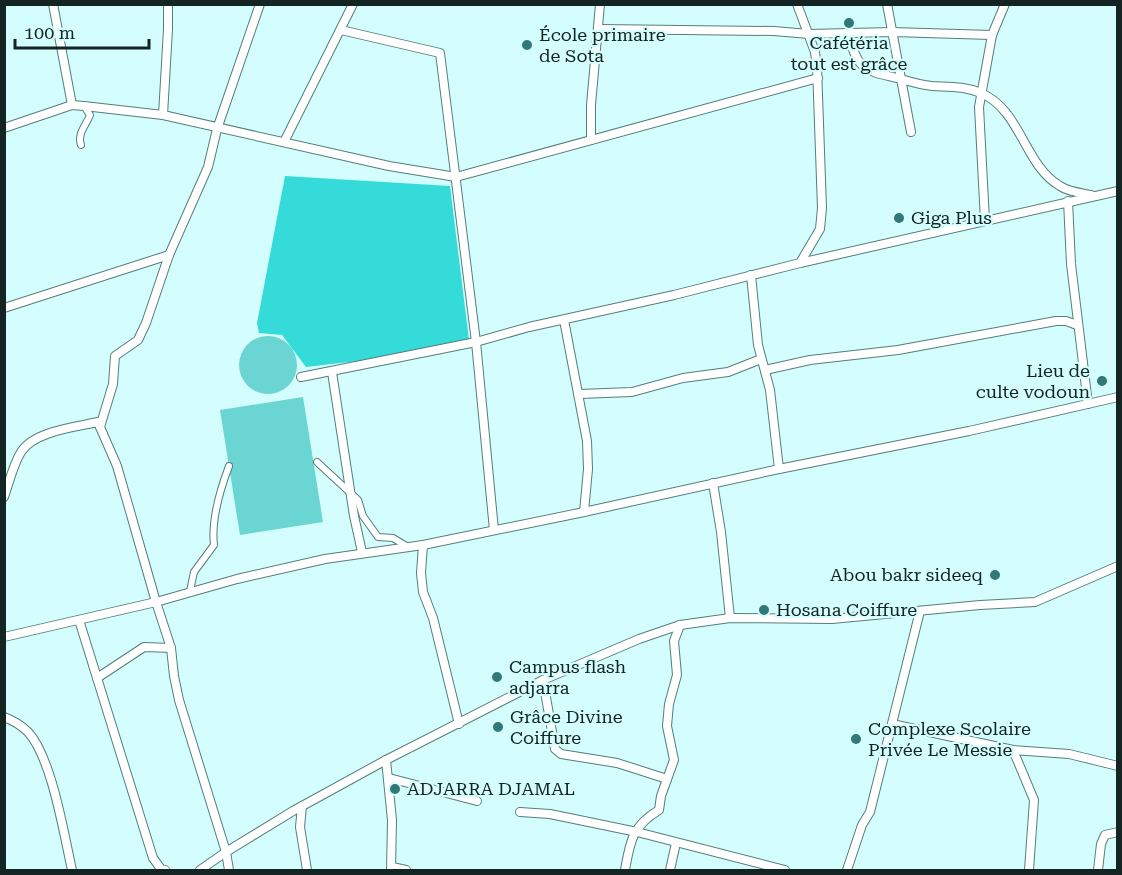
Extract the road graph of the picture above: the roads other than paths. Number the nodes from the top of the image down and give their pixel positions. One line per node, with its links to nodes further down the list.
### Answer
1 (53, 4): 18 (street)
2 (168, 4): 20 (street)
3 (260, 4): 22 (street)
4 (353, 4): 10 (street)
5 (600, 4): 9 (street)
6 (797, 4): 13 (street)
7 (887, 4): 12 (street)
8 (1005, 4): 14 (street)
9 (598, 29): 13 (street); 24 (street)
10 (341, 30): 25 (street); 27 (street)
11 (848, 32): 12 (street); 13 (street); 16 (street)
12 (892, 32): 14 (street); 16 (street)
13 (809, 34): 15 (street)
14 (992, 35): 17 (street)
15 (818, 78): 24 (street); 33 (street)
16 (902, 79): 17 (street); 23 (street)
17 (981, 93): 29 (street); 31 (street)
18 (72, 105): 19 (street); 21 (street)
19 (84, 106): 20 (street); 26 (street)
20 (163, 115): 22 (street)
21 (4, 128)
22 (217, 129): 25 (street); 32 (street)
23 (911, 132)
24 (591, 140): 27 (street)
25 (284, 142): 27 (street)
26 (81, 145)
27 (456, 177): 38 (street)
28 (1118, 190): 29 (street)
29 (1093, 196): 30 (street)
30 (1068, 201): 31 (street); 37 (street)
31 (984, 221): 33 (street)
32 (169, 255): 35 (street); 46 (street)
33 (800, 263): 34 (street)
34 (751, 275): 36 (street); 39 (street)
35 (4, 308)
36 (564, 320): 38 (street); 43 (street)
37 (1077, 325): 40 (street); 45 (street)
38 (476, 342): 41 (street); 54 (street)
39 (761, 359): 40 (street); 43 (street)
40 (765, 370): 49 (street)
41 (332, 372): 42 (street); 51 (street)
42 (301, 377)
43 (579, 394): 53 (street)
44 (1118, 397): 45 (street)
45 (1088, 404): 49 (street)
46 (100, 427): 52 (street); 60 (street)
47 (317, 462): 51 (street)
48 (229, 466): 59 (street)
49 (779, 469): 50 (street)
50 (713, 483): 53 (street); 62 (street)
51 (352, 493): 56 (street); 57 (street)
52 (4, 497)
53 (584, 512): 54 (street)
54 (494, 530): 55 (street)
55 (423, 544): 56 (street); 70 (street)
56 (408, 546): 57 (street)
57 (362, 552): 59 (street)
58 (1118, 566): 61 (street)
59 (190, 591): 60 (street)
60 (156, 602): 63 (street); 66 (street)
61 (920, 611): 62 (street); 71 (street)
62 (730, 618): 64 (street)
63 (79, 620): 65 (street); 67 (street)
64 (680, 625): 68 (street); 76 (street)
65 (4, 637)
66 (171, 648): 67 (street); 83 (street)
67 (97, 678): 86 (street)
68 (543, 680): 70 (street); 76 (street)
69 (4, 717): 85 (street)
70 (459, 724): 73 (street)
71 (892, 724): 72 (street); 94 (street)
72 (1013, 750): 74 (street); 95 (street)
73 (386, 760): 75 (street); 78 (street)
74 (1117, 764)
75 (389, 778): 77 (street); 84 (street)
76 (667, 779): 80 (street)
77 (477, 801)
78 (302, 806): 83 (street); 89 (street)
79 (520, 812): 80 (street)
80 (637, 832): 82 (street); 91 (street)
81 (1118, 832): 96 (street)
82 (676, 843): 92 (street); 93 (street)
83 (226, 852): 87 (street); 88 (street)
84 (392, 869): 90 (street)
85 (72, 870)
86 (165, 870)
87 (200, 870)
88 (229, 870)
89 (307, 870)
90 (406, 870)
91 (625, 870)
92 (670, 870)
93 (785, 870)
94 (848, 870)
95 (1029, 870)
96 (1098, 870)

